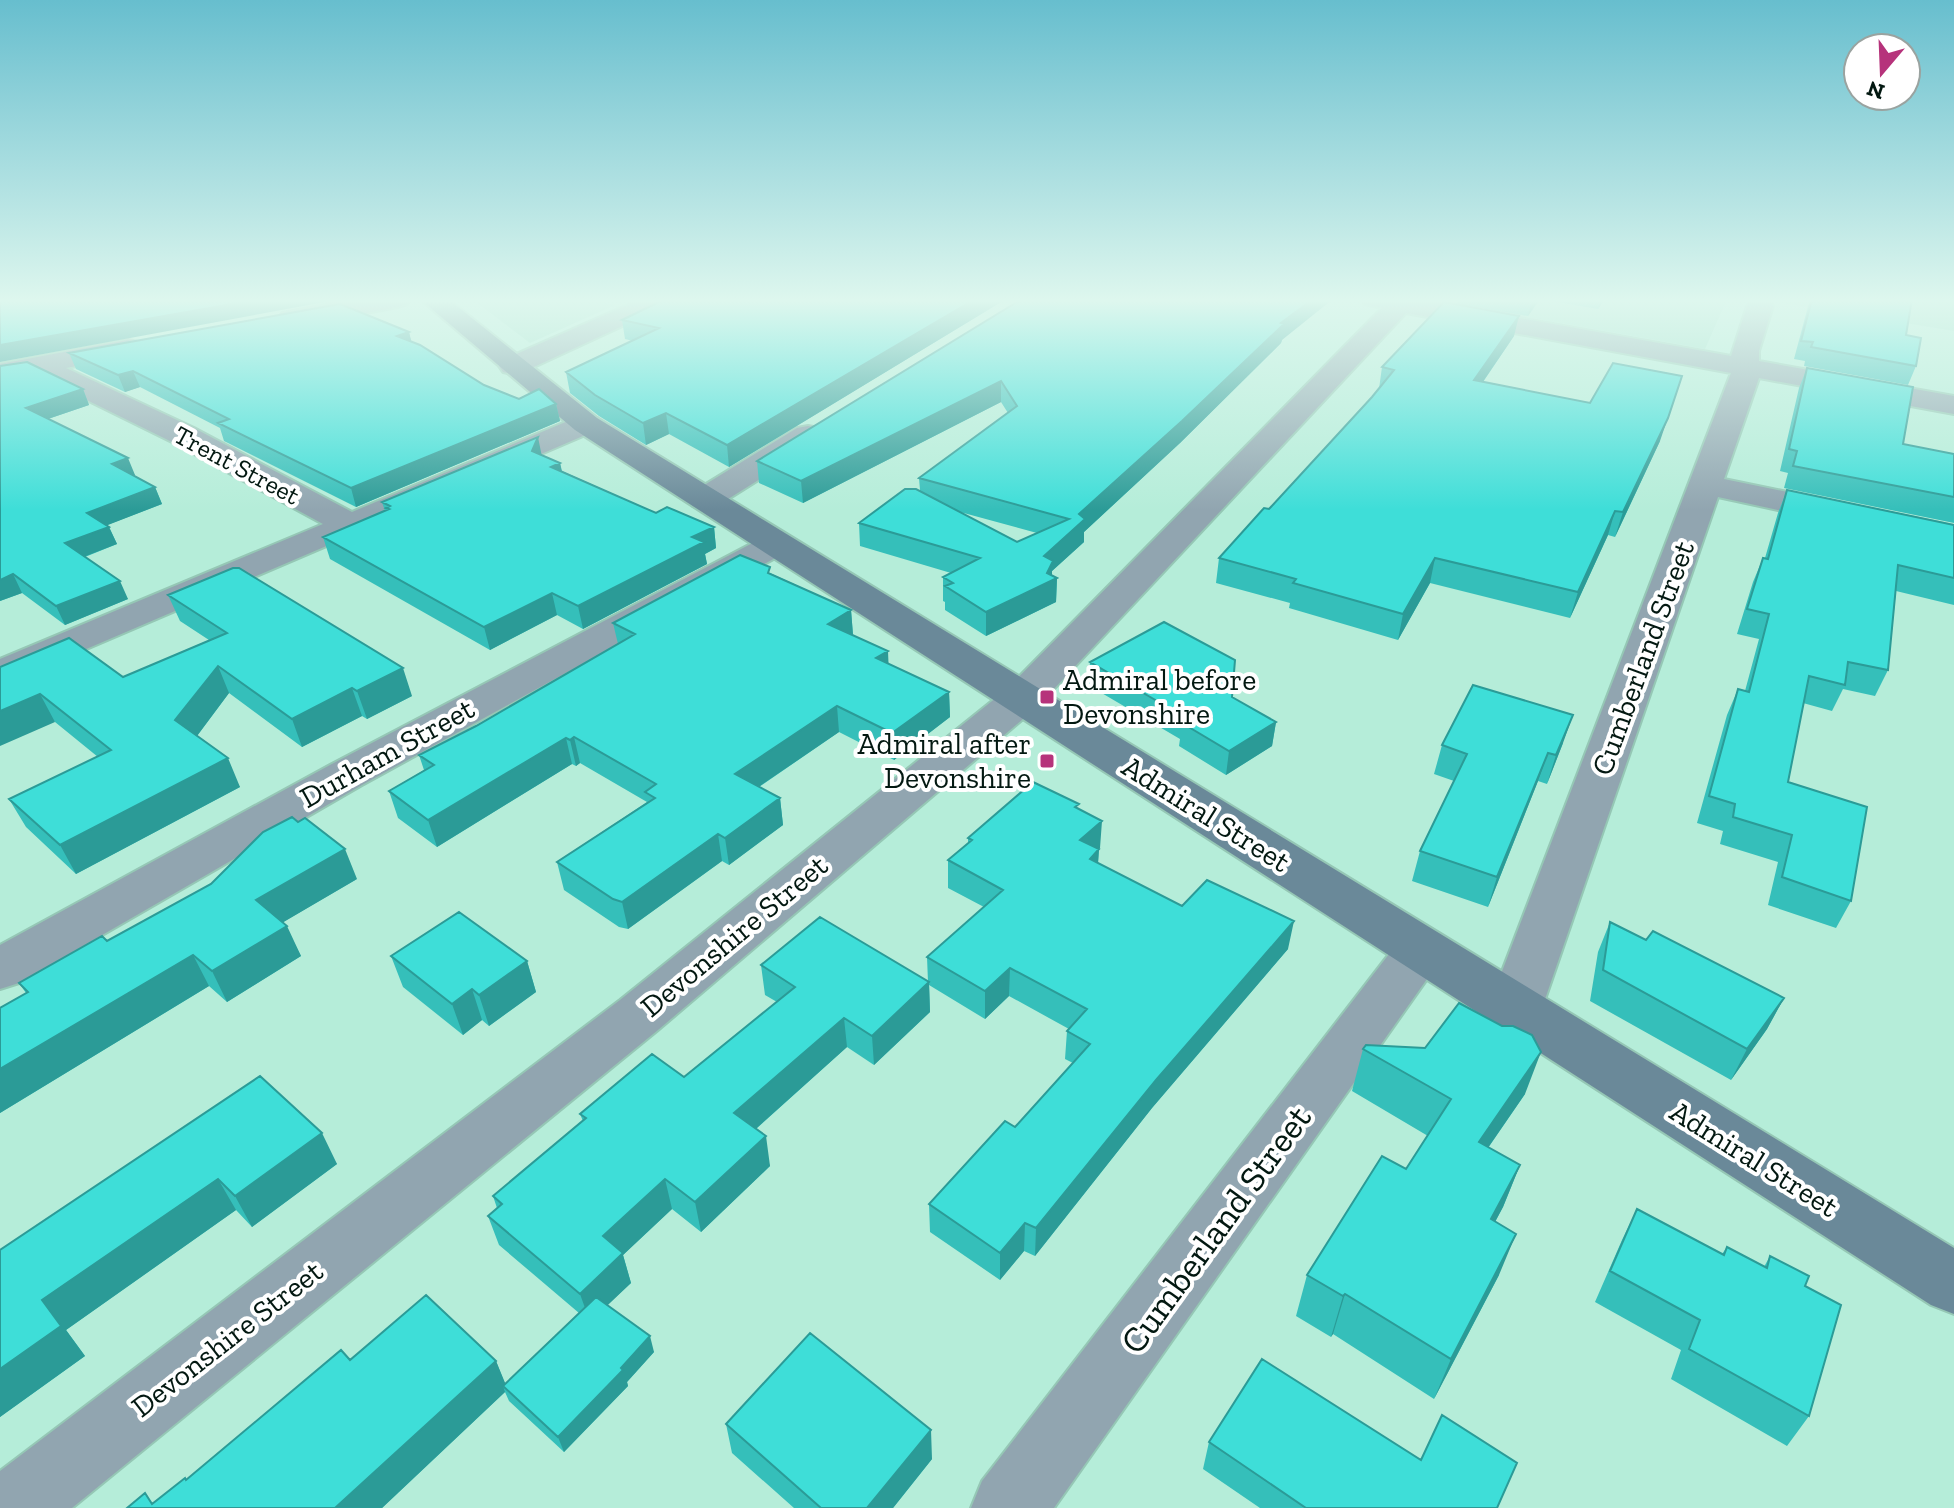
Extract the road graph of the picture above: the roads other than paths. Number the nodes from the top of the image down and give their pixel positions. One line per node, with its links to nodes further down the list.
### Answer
1 (46, 369): 11 (street, Trent Street)
2 (517, 369): 7 (main road, Admiral Street)
3 (1324, 369): 15 (street, Devonshire Street)
4 (1745, 369): 9 (street, Cumberland Street)
5 (1764, 369): 6 (street)
6 (1954, 405)
7 (586, 424): 10 (main road, Admiral Street); 11 (street)
8 (826, 424): 10 (street)
9 (1706, 485): 12 (street); 18 (street, Cumberland Street)
10 (705, 499): 13 (main road, Admiral Street)
11 (351, 525): 14 (street)
12 (1954, 537)
13 (776, 544): 15 (main road, Admiral Street); 17 (street, Durham Street)
14 (0, 674)
15 (1022, 698): 16 (main road, Admiral Street); 20 (street, Devonshire Street)
16 (1421, 949): 18 (main road, Admiral Street); 21 (street, Cumberland Street)
17 (0, 969)
18 (1515, 1008): 19 (main road, Admiral Street)
19 (1954, 1284)
20 (13, 1508)
21 (1009, 1508)

